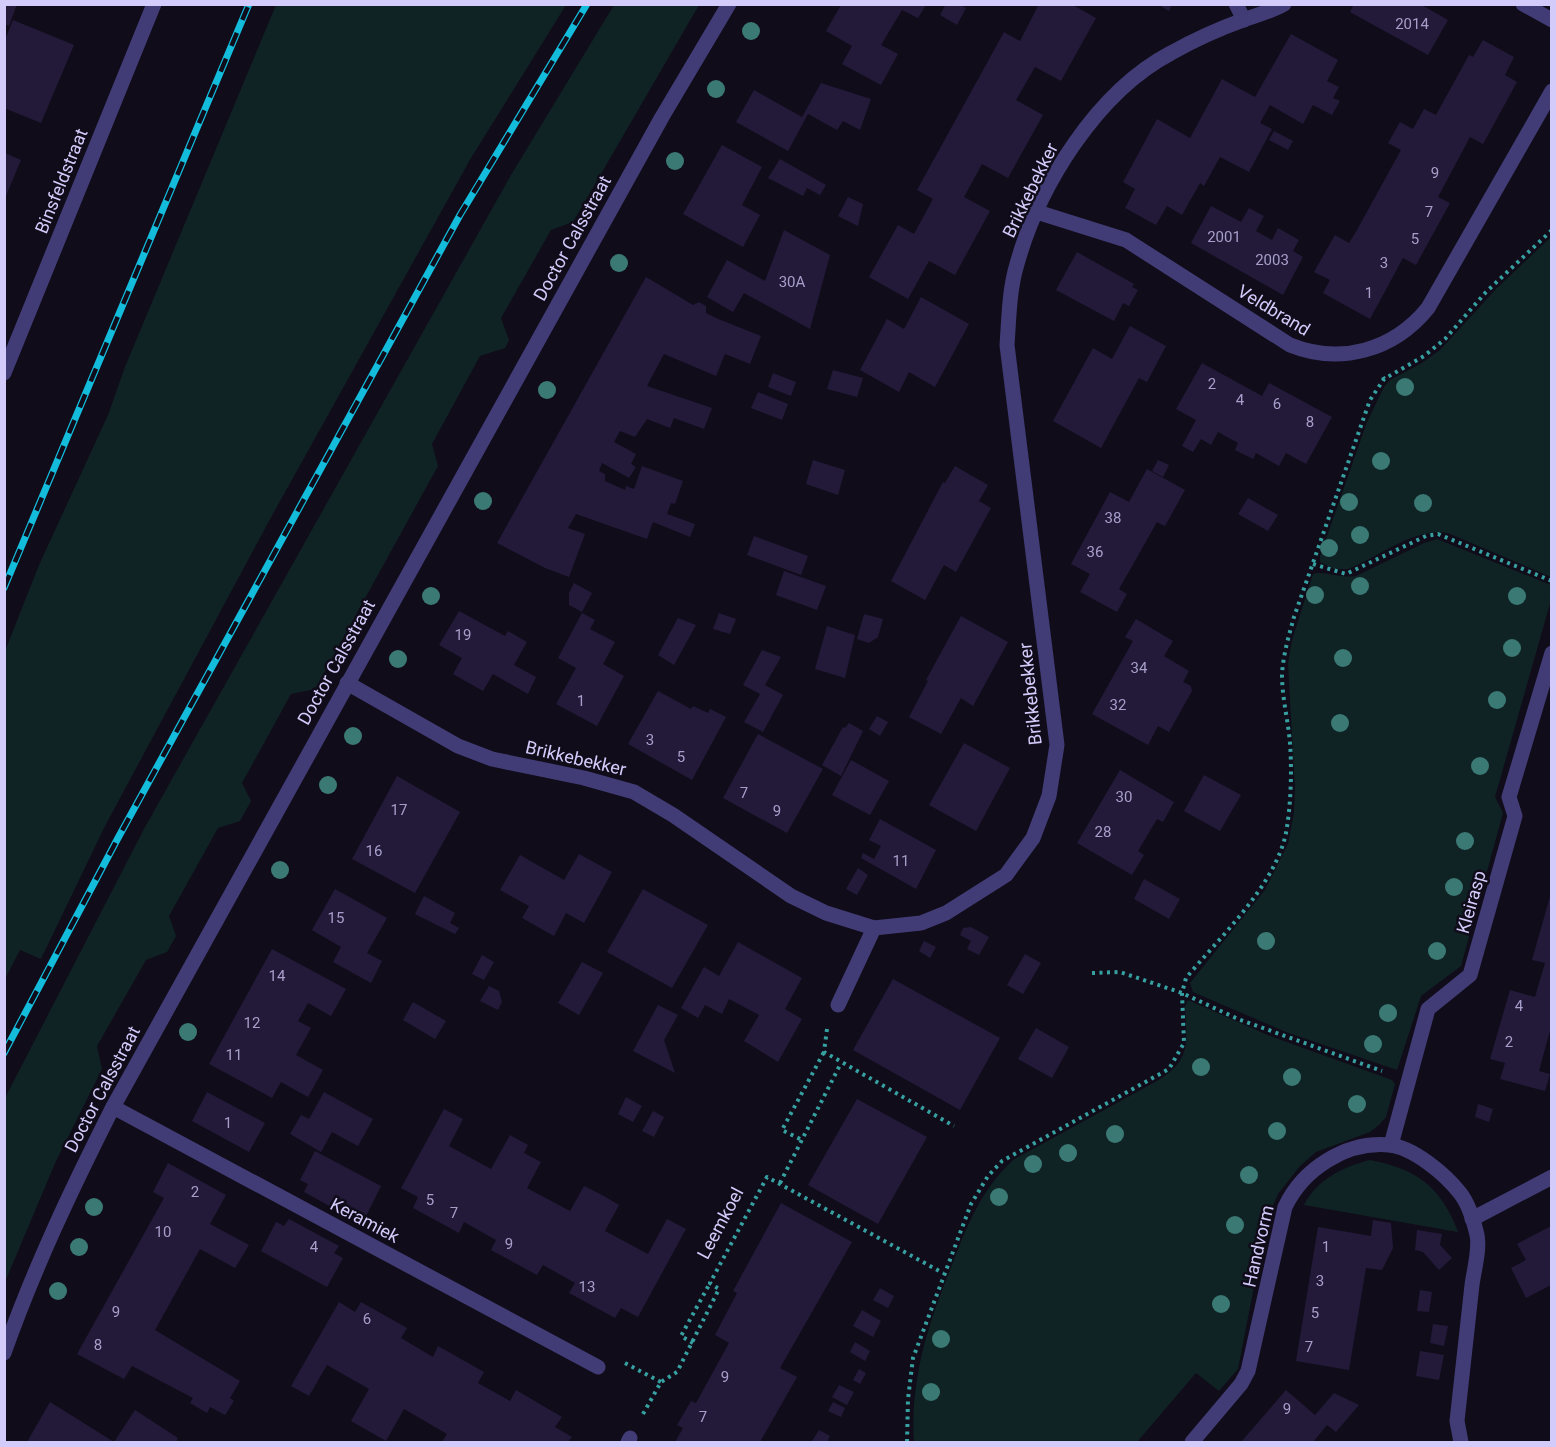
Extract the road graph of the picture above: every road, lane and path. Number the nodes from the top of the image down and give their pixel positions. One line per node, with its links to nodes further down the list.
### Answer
1 (154, 4): 10 (street, Binsfeldstraat)
2 (729, 4): 15 (street, Doctor Calsstraat)
3 (1236, 4): 6 (street)
4 (1284, 4): 6 (street, Brikkebekker)
5 (1523, 4): 7 (street)
6 (1244, 20): 9 (street, Brikkebekker)
7 (1551, 20)
8 (1551, 91): 9 (street, Veldbrand)
9 (1037, 212): 16 (street, Brikkebekker)
10 (4, 373)
11 (1384, 379): 12 (path)
12 (1313, 564): 13 (path); 18 (path)
13 (1551, 581)
14 (1551, 653): 22 (street, Kleirasp)
15 (346, 683): 16 (street, Brikkebekker); 23 (street, Doctor Calsstraat)
16 (874, 928): 19 (street)
17 (1092, 973): 18 (path)
18 (1182, 993): 22 (path); 30 (path)
19 (838, 1005): 20 (path)
20 (824, 1052): 21 (path); 25 (path)
21 (841, 1063): 24 (path); 25 (path)
22 (1409, 1081): 26 (street, Kleirasp)
23 (113, 1107): 33 (street, Doctor Calsstraat); 35 (street, Keramiek)
24 (954, 1126)
25 (800, 1139): 28 (path)
26 (1391, 1145): 29 (street, Handvorm); 39 (street, Handvorm)
27 (1551, 1177): 29 (street)
28 (780, 1183): 30 (path); 31 (path, Leemkoel)
29 (1472, 1219): 40 (street, Handvorm)
30 (943, 1273): 38 (path)
31 (710, 1283): 32 (path, Leemkoel); 32 (path)
32 (693, 1343): 36 (path, Leemkoel)
33 (4, 1353)
34 (616, 1358): 36 (path)
35 (598, 1367)
36 (661, 1382): 37 (path, Leemkoel)
37 (629, 1440)
38 (908, 1443)
39 (1192, 1443)
40 (1461, 1443)

